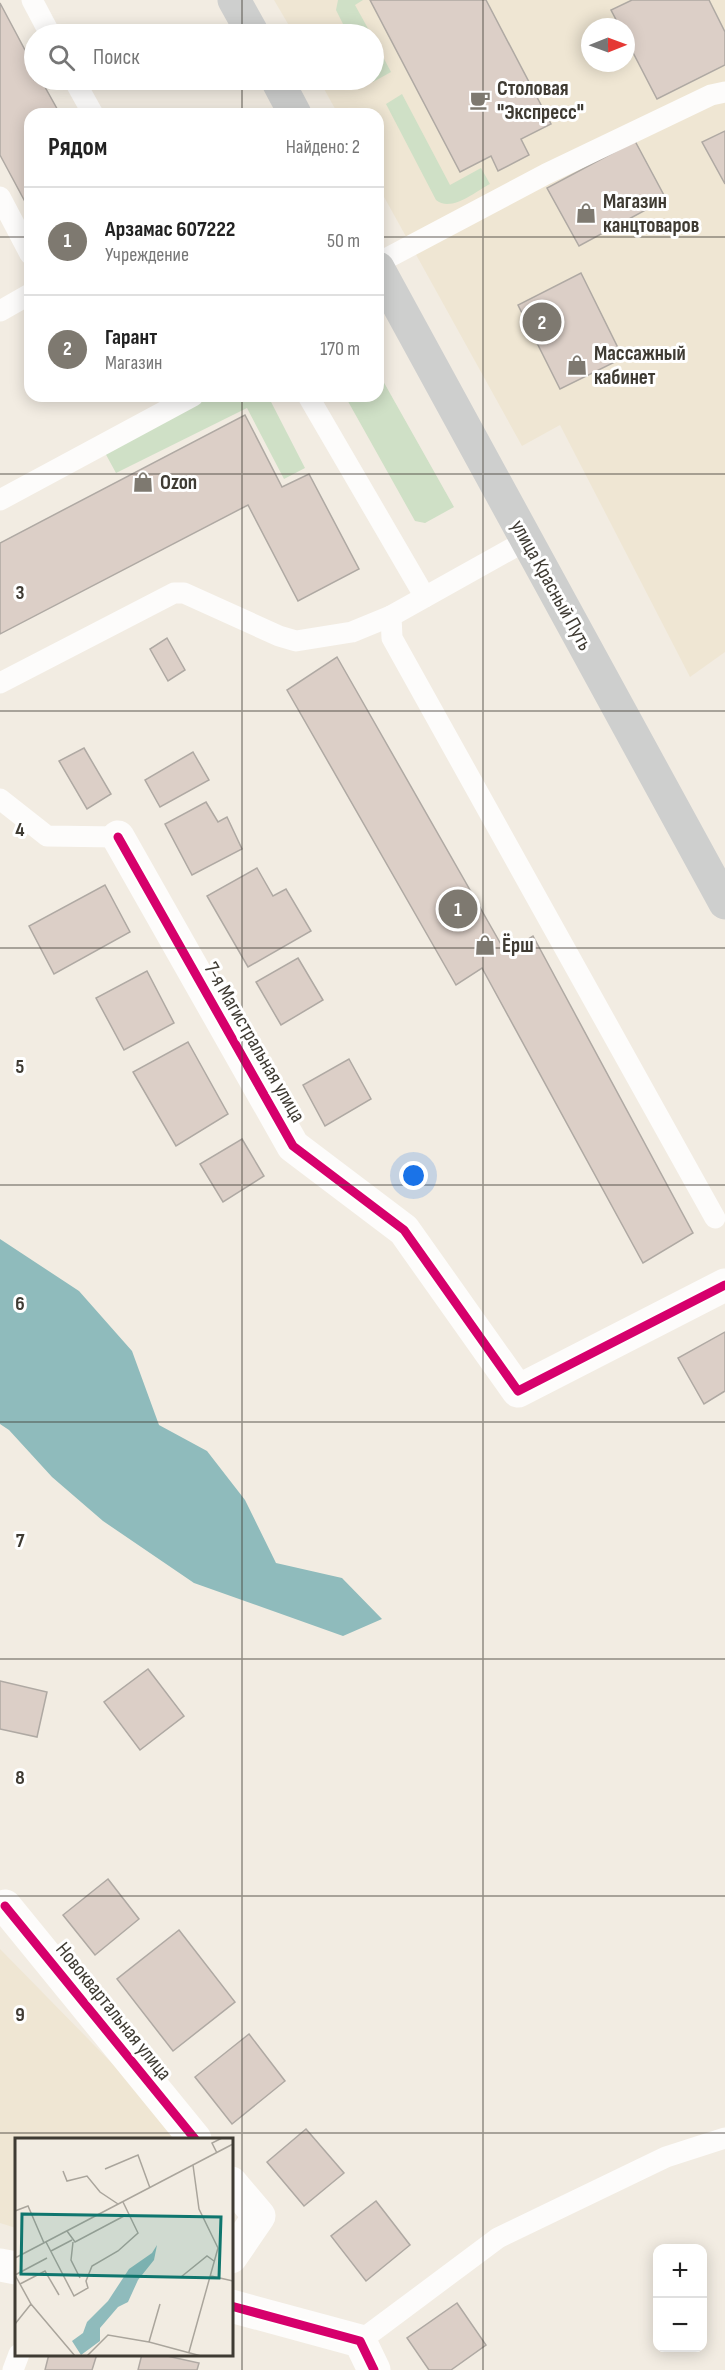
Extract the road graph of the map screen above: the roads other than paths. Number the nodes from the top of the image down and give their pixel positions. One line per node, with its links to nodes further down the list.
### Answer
1 (32, 0): 3 (lane)
2 (234, 0): 4 (main road)
3 (45, 24)
4 (247, 24)
5 (80, 90): 8 (lane)
6 (282, 90): 9 (main road)
7 (720, 90): 12 (lane)
8 (90, 108)
9 (292, 108)
10 (0, 197): 11 (lane)
11 (24, 243)
12 (384, 276)
13 (384, 283): 19 (main road, улица Красный Путь)
14 (24, 297): 15 (lane)
15 (0, 311)
16 (182, 402): 18 (lane)
17 (311, 402): 20 (lane)
18 (0, 500)
19 (527, 540): 20 (lane); 25 (main road, улица Красный Путь)
20 (425, 597): 21 (lane)
21 (391, 616): 22 (lane); 26 (lane)
22 (0, 683)
23 (0, 800): 24 (lane)
24 (118, 837): 27 (street, 7-я Магистральная улица)
25 (725, 903)
26 (715, 1218)
27 (725, 1285)
28 (5, 1906): 29 (street, Новоквартальная улица)
29 (194, 2138)
30 (725, 2138): 36 (lane)
31 (232, 2184): 32 (street)
32 (232, 2256)
33 (0, 2265): 34 (street)
34 (15, 2268)
35 (232, 2306): 36 (street)
36 (360, 2341): 39 (street)
37 (19, 2355): 38 (lane)
38 (13, 2370)
39 (374, 2370)

